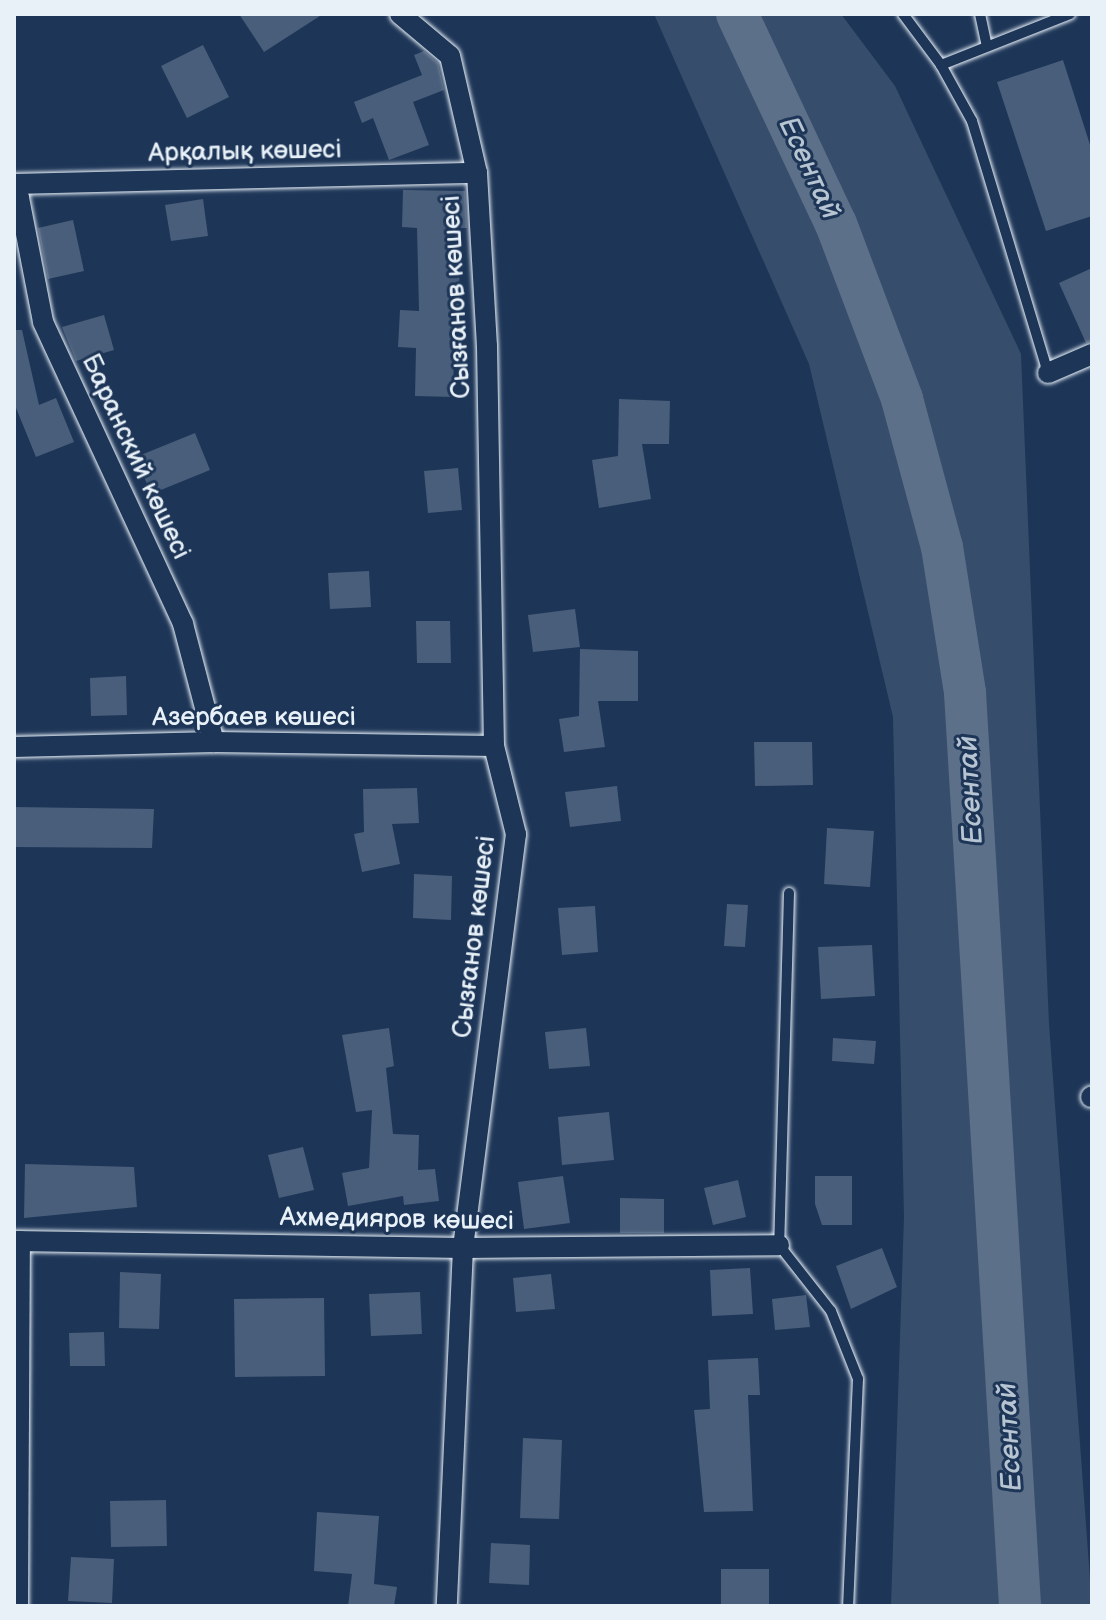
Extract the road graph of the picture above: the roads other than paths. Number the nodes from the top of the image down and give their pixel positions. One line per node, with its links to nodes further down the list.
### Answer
1 (400, 14): 7 (street, Сызғанов көшесі)
2 (903, 14): 6 (lane)
3 (980, 14): 5 (lane)
4 (1070, 14): 5 (lane)
5 (987, 46): 6 (lane)
6 (941, 65): 11 (lane)
7 (477, 173): 8 (street, Арқалық көшесі); 13 (street, Сызғанов көшесі)
8 (14, 184)
9 (14, 195): 12 (street, Баранский көшесі)
10 (1092, 354): 11 (street)
11 (1048, 373)
12 (214, 742): 13 (street, Азербаев көшесі); 14 (street, Азербаев көшесі)
13 (494, 746): 18 (street, Сызғанов көшесі)
14 (14, 747)
15 (789, 893): 17 (lane)
16 (17, 1241): 18 (street, Ахмедияров көшесі); 19 (street)
17 (779, 1245): 18 (street, Ахмедияров көшесі); 21 (lane)
18 (463, 1248): 20 (street, Сызғанов көшесі)
19 (18, 1606)
20 (447, 1606)
21 (848, 1606)

